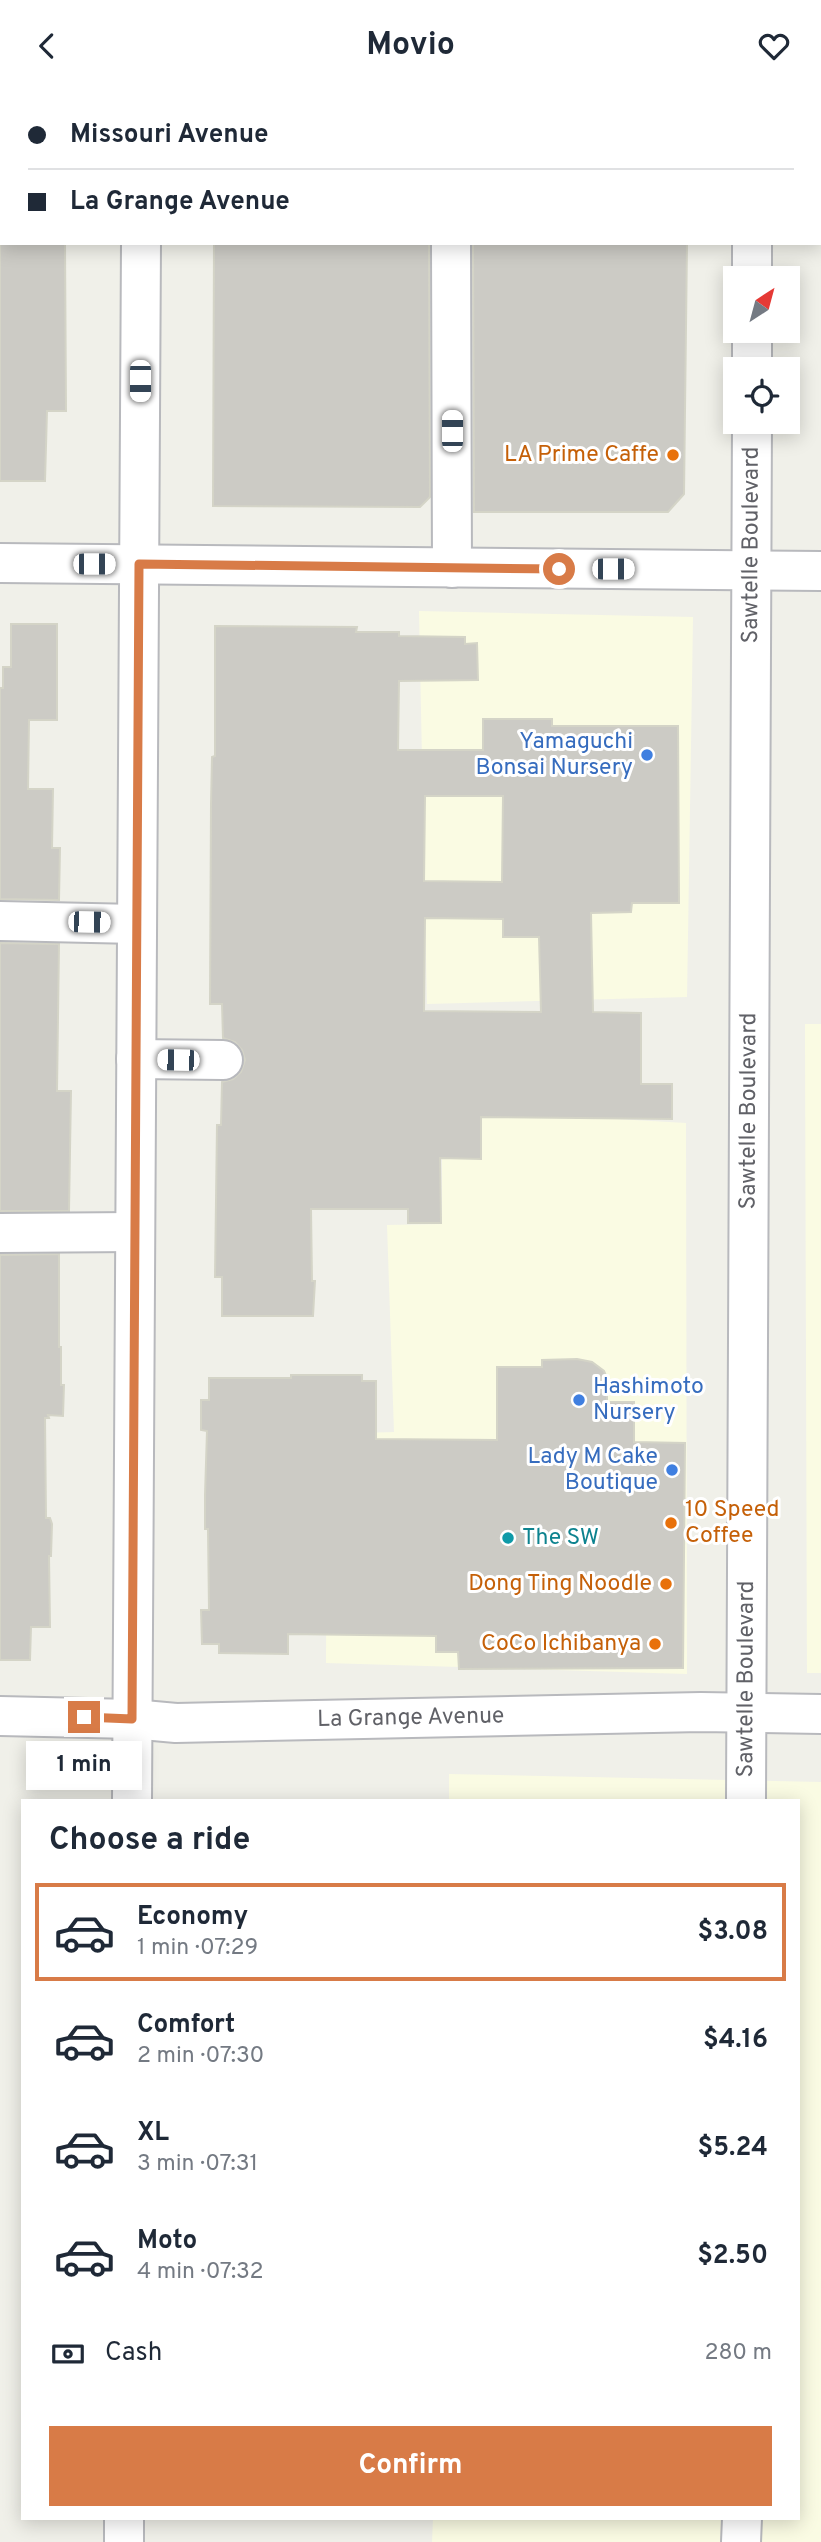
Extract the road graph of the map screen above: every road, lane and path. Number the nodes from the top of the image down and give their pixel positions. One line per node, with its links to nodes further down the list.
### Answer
1 (141, 245): 7 (street)
2 (451, 245): 8 (street)
3 (752, 245): 4 (street)
4 (752, 266)
5 (752, 434): 9 (street, Sawtelle Boulevard)
6 (0, 563): 7 (street)
7 (139, 564): 8 (street); 12 (street)
8 (452, 568): 9 (street)
9 (751, 570): 10 (street); 17 (street, Sawtelle Boulevard)
10 (821, 571)
11 (0, 921): 12 (street)
12 (136, 923): 13 (street)
13 (136, 1059): 14 (street); 15 (street)
14 (223, 1060)
15 (135, 1232): 16 (street); 20 (street)
16 (0, 1233)
17 (746, 1712): 18 (street, La Grange Avenue); 20 (street, La Grange Avenue); 22 (street, Sawtelle Boulevard)
18 (821, 1714)
19 (0, 1716): 20 (street, La Grange Avenue)
20 (132, 1719): 21 (street)
21 (132, 1799)
22 (746, 1799)
23 (124, 2520): 25 (street)
24 (742, 2520): 26 (street)
25 (124, 2542)
26 (741, 2542)

